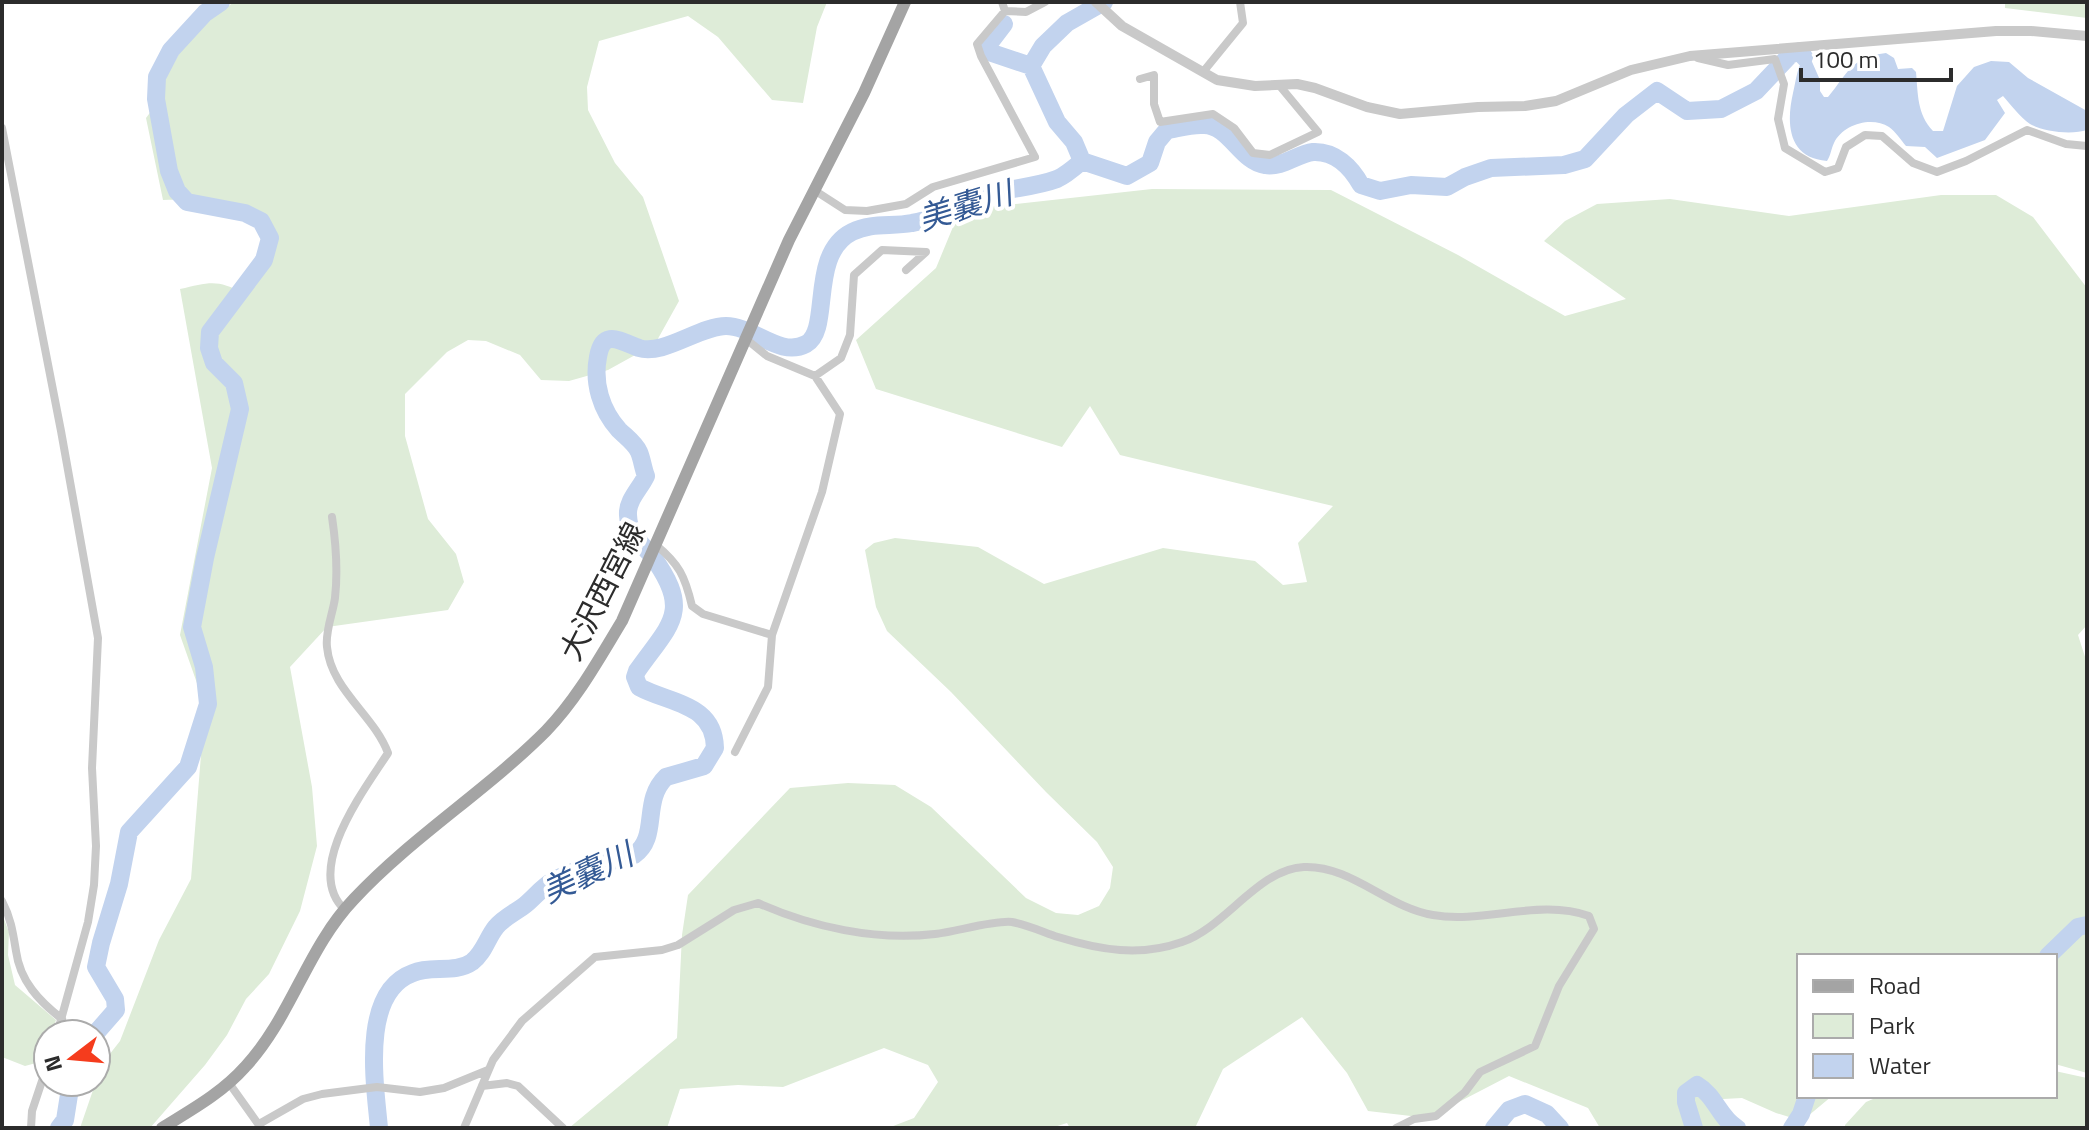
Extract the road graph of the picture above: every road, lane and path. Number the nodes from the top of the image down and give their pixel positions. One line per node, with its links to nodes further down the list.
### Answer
1 (905, 2): 13 (main road, 大沢西宮線)
2 (1045, 2): 5 (street)
3 (1096, 2): 8 (street)
4 (1240, 2): 8 (street)
5 (1004, 6): 13 (street)
6 (2087, 36): 7 (street)
7 (1690, 56): 10 (street); 12 (street)
8 (1203, 72): 10 (street)
9 (1140, 79): 10 (street)
10 (1279, 85)
11 (2, 128): 24 (street)
12 (2087, 146)
13 (814, 190): 15 (main road, 大沢西宮線)
14 (906, 270): 16 (street)
15 (747, 337): 16 (street); 18 (main road, 大沢西宮線)
16 (815, 376): 19 (street)
17 (332, 517): 22 (street)
18 (655, 546): 19 (street); 22 (main road, 大沢西宮線)
19 (772, 635): 20 (street)
20 (735, 752)
21 (2, 901): 23 (street)
22 (345, 910): 26 (main road, 大沢西宮線)
23 (61, 1018)
24 (62, 1018)
25 (489, 1069): 27 (street); 29 (street); 34 (street)
26 (229, 1083): 29 (street); 31 (main road, 大沢西宮線)
27 (482, 1086): 32 (street); 33 (street)
28 (36, 1098): 30 (street)
29 (260, 1126)
30 (31, 1128)
31 (162, 1128)
32 (464, 1128)
33 (563, 1128)
34 (1396, 1128)

